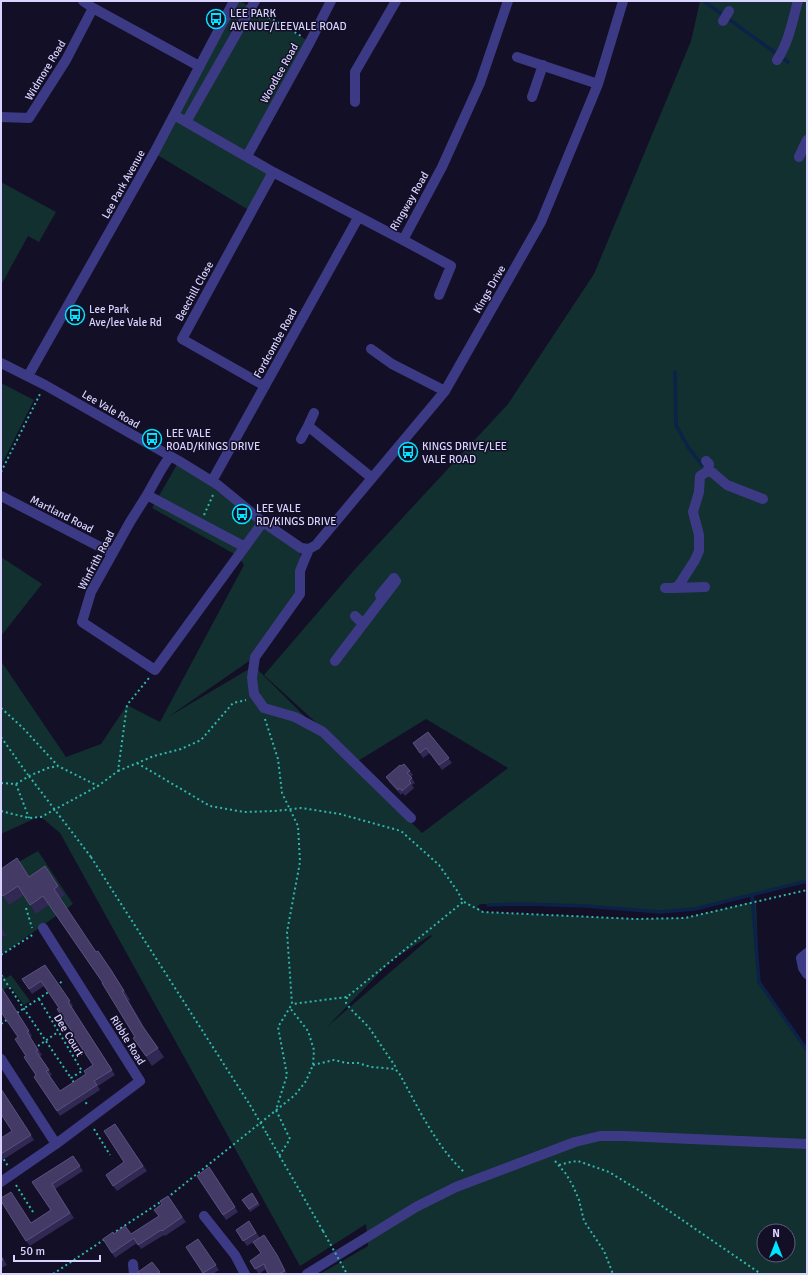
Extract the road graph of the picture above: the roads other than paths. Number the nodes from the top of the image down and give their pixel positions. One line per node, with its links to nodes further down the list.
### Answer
1 (83, 1): 9 (street)
2 (234, 1): 10 (street, Lee Park Avenue)
3 (331, 1): 25 (street, Woodlee Road)
4 (396, 1): 20 (street)
5 (508, 1): 29 (street, Ringway Road)
6 (623, 1): 18 (street, Kings Drive)
7 (798, 1): 15 (street)
8 (253, 4): 12 (street)
9 (93, 8): 17 (street); 22 (street, Widmore Road)
10 (229, 10): 12 (street); 17 (street, Lee Park Avenue)
11 (730, 11): 13 (street)
12 (244, 18): 23 (street)
13 (723, 21)
14 (518, 57): 16 (street)
15 (777, 60)
16 (542, 65): 18 (street); 19 (street)
17 (199, 66): 21 (street, Lee Park Avenue)
18 (598, 84): 35 (street, Kings Drive)
19 (532, 97)
20 (355, 102)
21 (174, 115): 23 (street, Ringway Road); 33 (street, Lee Park Avenue)
22 (1, 117)
23 (186, 122): 25 (street, Ringway Road)
24 (807, 140): 26 (street)
25 (247, 156): 27 (street, Ringway Road)
26 (799, 156)
27 (273, 172): 28 (street, Ringway Road); 34 (street, Beechill Close)
28 (358, 218): 29 (street, Ringway Road); 34 (street, Fordcombe Road)
29 (403, 240): 30 (street)
30 (439, 295)
31 (371, 348): 35 (street)
32 (1, 363): 33 (street, Lee Vale Road)
33 (28, 376): 39 (street, Lee Vale Road)
34 (265, 386): 41 (street, Fordcombe Road)
35 (445, 391): 40 (street, Kings Drive)
36 (314, 413): 37 (street)
37 (308, 426): 38 (street); 40 (street)
38 (301, 439)
39 (170, 456): 41 (street, Lee Vale Road); 42 (street, Winfrith Road)
40 (372, 478): 47 (street, Kings Drive)
41 (215, 483): 45 (street, Lee Vale Road)
42 (147, 495): 46 (street); 48 (street, Winfrith Road)
43 (1, 496): 48 (street, Martland Road)
44 (762, 498): 49 (street)
45 (263, 522): 46 (street); 47 (street, Lee Vale Road)
46 (245, 547): 48 (street, Winfrith Road)
47 (309, 549): 54 (street)
48 (112, 553)
49 (705, 587)
50 (382, 592): 52 (street)
51 (355, 616): 52 (street)
52 (363, 624): 53 (street)
53 (335, 661)
54 (411, 818)
55 (43, 928): 59 (street, Ribble Road)
56 (807, 953): 57 (street)
57 (807, 974)
58 (1, 1058): 59 (street)
59 (56, 1144): 61 (street, Ribble Road)
60 (807, 1144): 64 (street)
61 (1, 1182)
62 (204, 1216): 63 (street)
63 (245, 1274)
64 (307, 1274)

